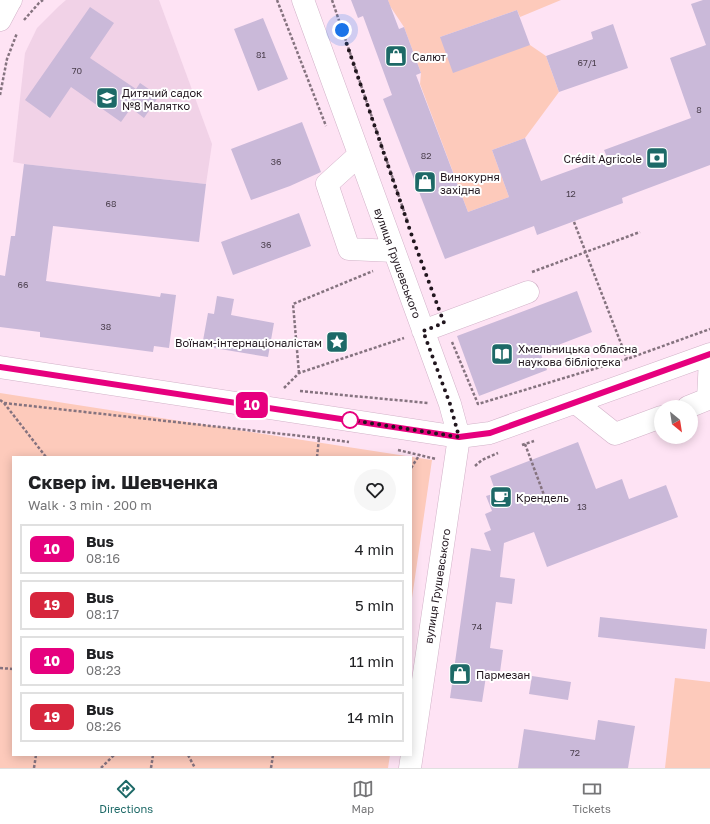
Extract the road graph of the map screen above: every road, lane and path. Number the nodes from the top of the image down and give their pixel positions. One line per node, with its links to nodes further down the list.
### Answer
1 (11, 0): 6 (street)
2 (43, 0): 5 (path)
3 (303, 0): 8 (street, вулиця Грушевського)
4 (332, 0): 10 (path)
5 (24, 20)
6 (8, 26): 7 (path)
7 (0, 95)
8 (359, 155): 12 (street, вулиця Грушевського); 12 (street)
9 (574, 222): 13 (path)
10 (409, 227)
11 (640, 232): 13 (path)
12 (394, 251): 18 (street, вулиця Грушевського)
13 (585, 252): 21 (path)
14 (379, 269): 23 (path)
15 (528, 292): 16 (street)
16 (444, 323): 18 (street); 21 (path)
17 (710, 330): 21 (path)
18 (414, 334): 23 (path); 32 (street, вулиця Грушевського)
19 (710, 354): 28 (street)
20 (710, 358): 29 (street)
21 (627, 359)
22 (0, 366): 32 (street)
23 (299, 373): 24 (path)
24 (290, 389)
25 (296, 390): 30 (path)
26 (0, 400): 27 (path)
27 (4, 403): 33 (path); 40 (path)
28 (576, 403): 31 (street); 32 (street)
29 (698, 403)
30 (428, 404)
31 (654, 420)
32 (459, 437): 48 (street, вулиця Грушевського)
33 (319, 438): 34 (path); 41 (path)
34 (350, 443)
35 (525, 444): 45 (path)
36 (397, 450): 38 (path)
37 (423, 450): 38 (path)
38 (420, 454): 42 (path); 43 (path)
39 (433, 454): 42 (path)
40 (45, 456)
41 (317, 456)
42 (436, 459): 44 (path)
43 (412, 466)
44 (435, 466)
45 (544, 495)
46 (0, 668): 47 (path)
47 (12, 669)
48 (412, 754)
49 (36, 756): 55 (path)
50 (113, 756): 56 (path)
51 (153, 756): 57 (path)
52 (189, 756): 58 (path)
53 (273, 756): 59 (path)
54 (412, 756): 60 (street, вулиця Грушевського)
55 (34, 768)
56 (101, 768)
57 (151, 768)
58 (195, 768)
59 (271, 768)
60 (410, 768)

